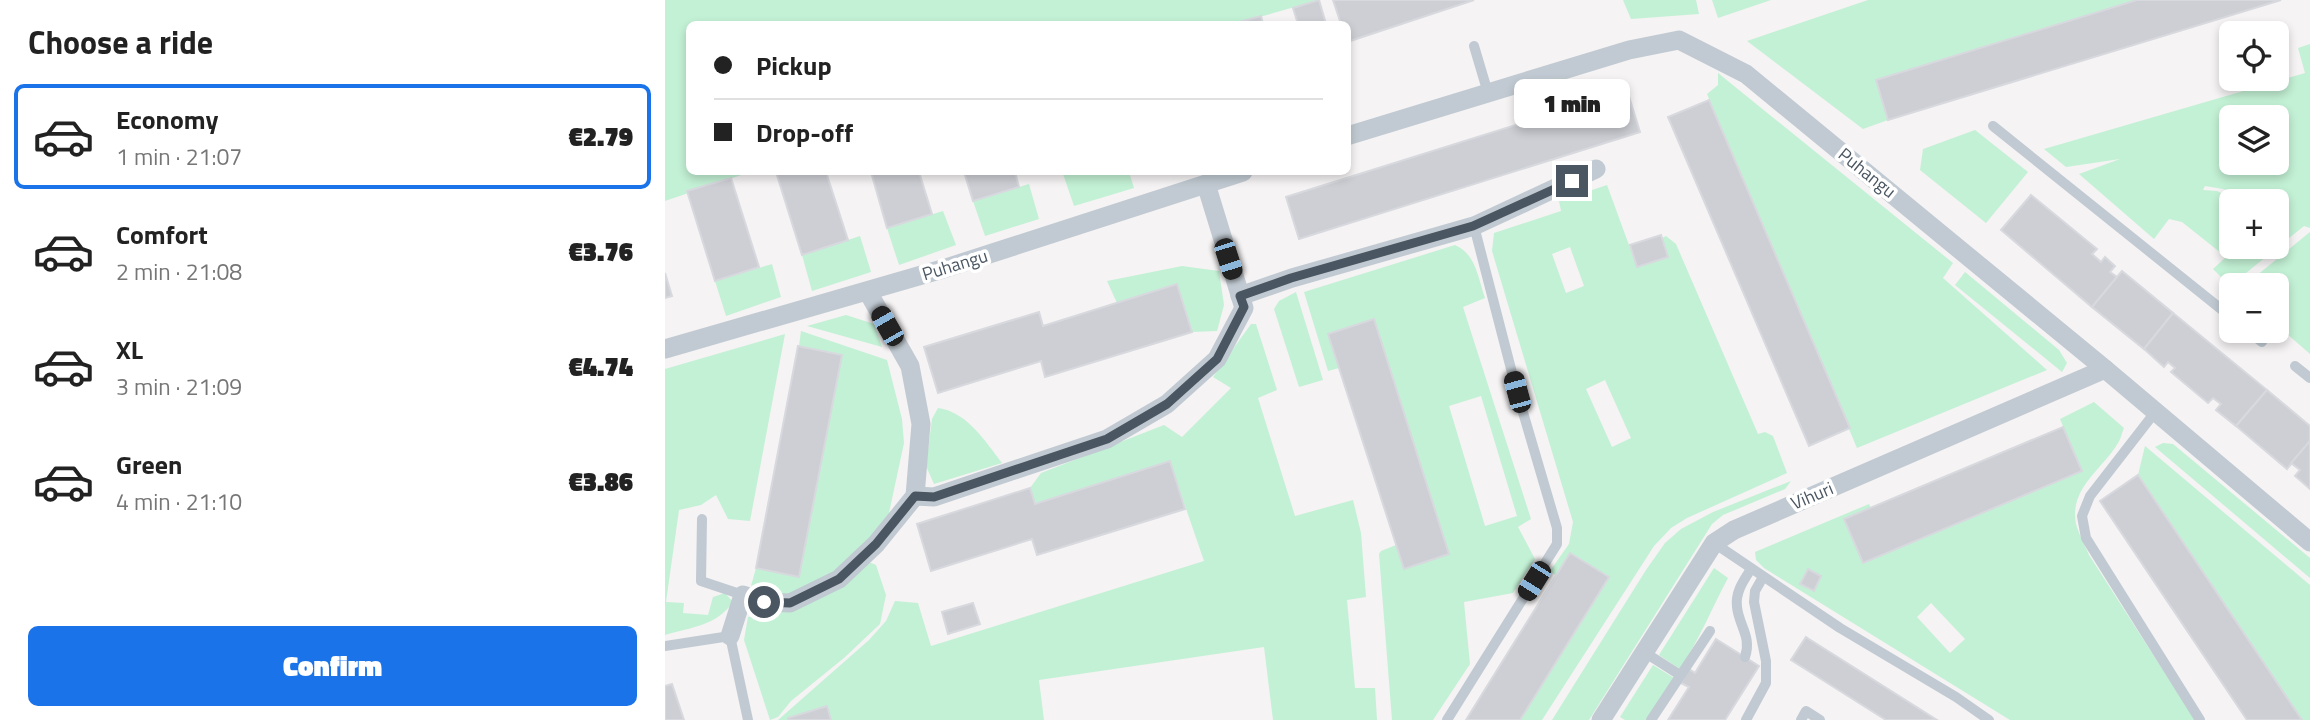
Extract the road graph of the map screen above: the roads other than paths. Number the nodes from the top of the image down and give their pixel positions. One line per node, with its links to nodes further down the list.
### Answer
1 (1473, 46): 2 (lane)
2 (1488, 93): 4 (street, Puhangu); 14 (street, Puhangu)
3 (1993, 126): 11 (lane)
4 (1351, 135)
5 (1596, 169): 8 (street)
6 (1234, 175): 7 (street, Puhangu)
7 (1206, 184): 9 (street, Puhangu); 10 (street)
8 (1473, 226): 10 (street); 32 (lane)
9 (868, 292): 12 (street, Puhangu); 17 (street)
10 (1240, 296): 17 (street)
11 (2219, 307)
12 (665, 349)
13 (2295, 366): 15 (lane)
14 (2105, 369): 16 (street, Puhangu); 20 (street, Vihuri)
15 (2310, 378)
16 (2155, 411): 19 (street, Puhangu); 38 (lane)
17 (915, 496): 23 (street)
18 (702, 519): 23 (lane)
19 (2310, 542)
20 (1714, 543): 21 (lane); 27 (street, Vihuri)
21 (1751, 569): 22 (lane); 28 (lane)
22 (1763, 577): 34 (lane); 37 (lane)
23 (743, 595): 25 (street)
24 (1710, 631): 29 (lane)
25 (730, 636): 26 (lane); 31 (lane)
26 (665, 646)
27 (1644, 652): 29 (lane); 30 (street, Vihuri)
28 (1745, 657)
29 (1680, 674): 33 (lane)
30 (1607, 718)
31 (748, 720)
32 (1447, 720)
33 (1651, 720)
34 (1746, 720)
35 (1801, 720): 36 (lane)
36 (1820, 720)
37 (1989, 720)
38 (2200, 720)

